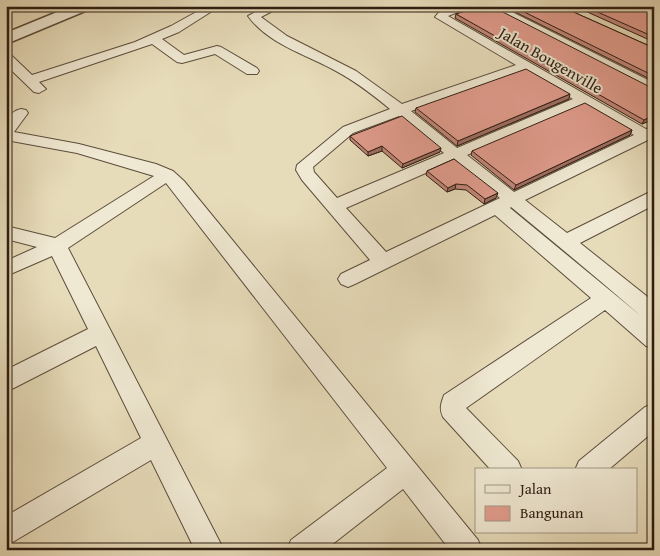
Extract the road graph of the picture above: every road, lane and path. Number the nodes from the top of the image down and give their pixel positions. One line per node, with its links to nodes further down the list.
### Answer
1 (85, 6): 9 (street)
2 (215, 6): 10 (street)
3 (277, 6): 19 (street)
4 (468, 6): 6 (street)
5 (491, 6): 16 (street)
6 (443, 19): 7 (street); 8 (street, Jalan Bougenville)
7 (433, 29)
8 (477, 38): 11 (street); 13 (street, Jalan Bougenville)
9 (6, 39)
10 (153, 39): 14 (street); 15 (street)
11 (459, 41)
12 (6, 58): 15 (street)
13 (527, 66): 18 (street, Jalan Bougenville); 19 (street)
14 (252, 71)
15 (30, 80): 17 (street)
16 (654, 89)
17 (41, 90)
18 (584, 99): 22 (street, Jalan Bougenville); 23 (street)
19 (400, 110): 23 (street); 27 (street)
20 (21, 113): 21 (street)
21 (6, 133): 24 (street)
22 (650, 133): 26 (street)
23 (456, 154): 26 (street); 27 (street)
24 (167, 175): 30 (street); 43 (street)
25 (654, 196): 29 (street)
26 (505, 203): 29 (street); 31 (street); 34 (street)
27 (334, 206): 31 (street)
28 (6, 232): 30 (street)
29 (566, 242): 35 (street)
30 (57, 246): 32 (street); 36 (street)
31 (383, 262): 33 (street)
32 (6, 269)
33 (348, 279)
34 (606, 298): 37 (street); 41 (street)
35 (654, 314)
36 (100, 333): 38 (street); 40 (street)
37 (654, 338)
38 (6, 382)
39 (654, 415): 42 (street)
40 (156, 444): 44 (street); 45 (street)
41 (508, 468)
42 (590, 468)
43 (405, 470): 46 (street); 47 (street)
44 (6, 532)
45 (210, 550)
46 (301, 550)
47 (468, 550)

